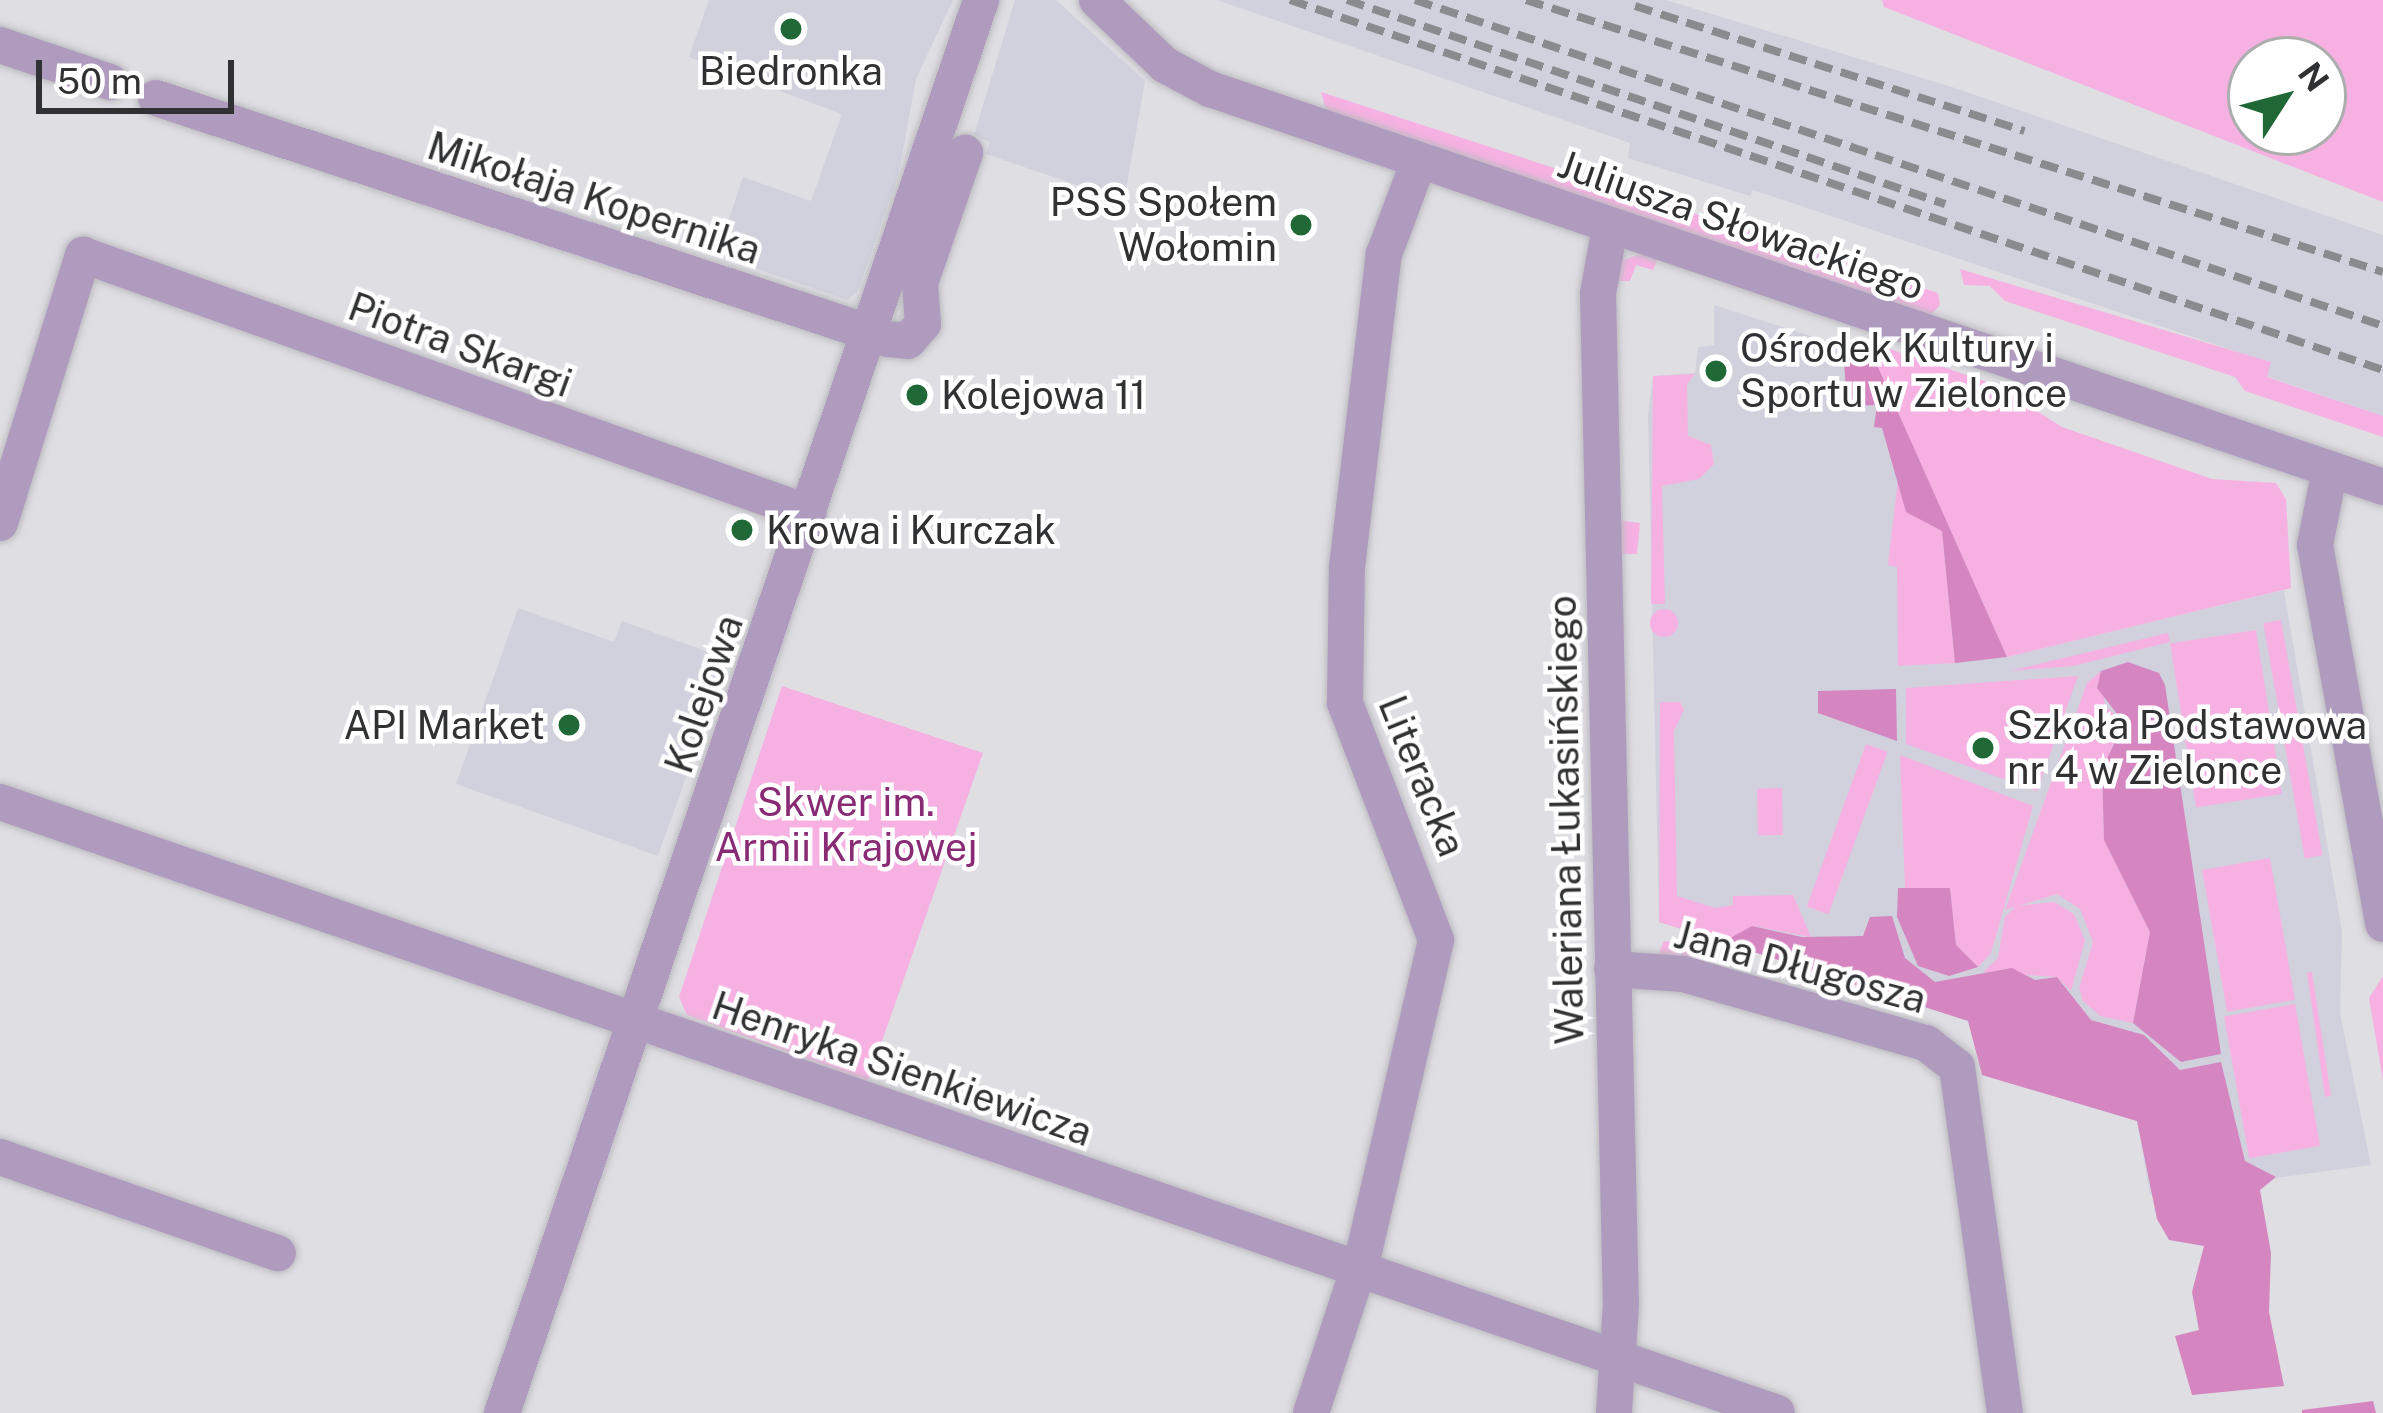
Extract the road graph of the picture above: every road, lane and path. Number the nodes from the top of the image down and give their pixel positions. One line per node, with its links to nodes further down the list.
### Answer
1 (981, 0): 9 (street, Kolejowa)
2 (1096, 0): 7 (street, Juliusza Słowackiego)
3 (0, 45): 4 (street)
4 (110, 82)
5 (156, 98): 9 (street, Mikołaja Kopernika)
6 (965, 153): 9 (street)
7 (1419, 161): 8 (street, Juliusza Słowackiego); 21 (street, Literacka)
8 (1610, 227): 11 (street, Juliusza Słowackiego); 17 (street, Waleriana Łukasińskiego)
9 (878, 335): 13 (street, Kolejowa)
10 (15, 434): 13 (street, Piotra Skargi); 14 (street)
11 (2330, 470): 12 (street, Juliusza Słowackiego); 16 (street)
12 (2383, 488)
13 (809, 513): 18 (street, Kolejowa)
14 (0, 524)
15 (0, 802): 18 (street, Henryka Sienkiewicza)
16 (2383, 924)
17 (1612, 969): 22 (street, Waleriana Łukasińskiego); 27 (street, Jana Długosza)
18 (637, 1022): 21 (street, Henryka Sienkiewicza); 23 (street, Kolejowa)
19 (0, 1157): 20 (street)
20 (278, 1253)
21 (1358, 1271): 22 (street, Henryka Sienkiewicza); 24 (street, Literacka)
22 (1621, 1361): 25 (street, Waleriana Łukasińskiego); 26 (street, Henryka Sienkiewicza)
23 (502, 1413)
24 (1311, 1413)
25 (1614, 1413)
26 (1778, 1413)
27 (2005, 1413)

